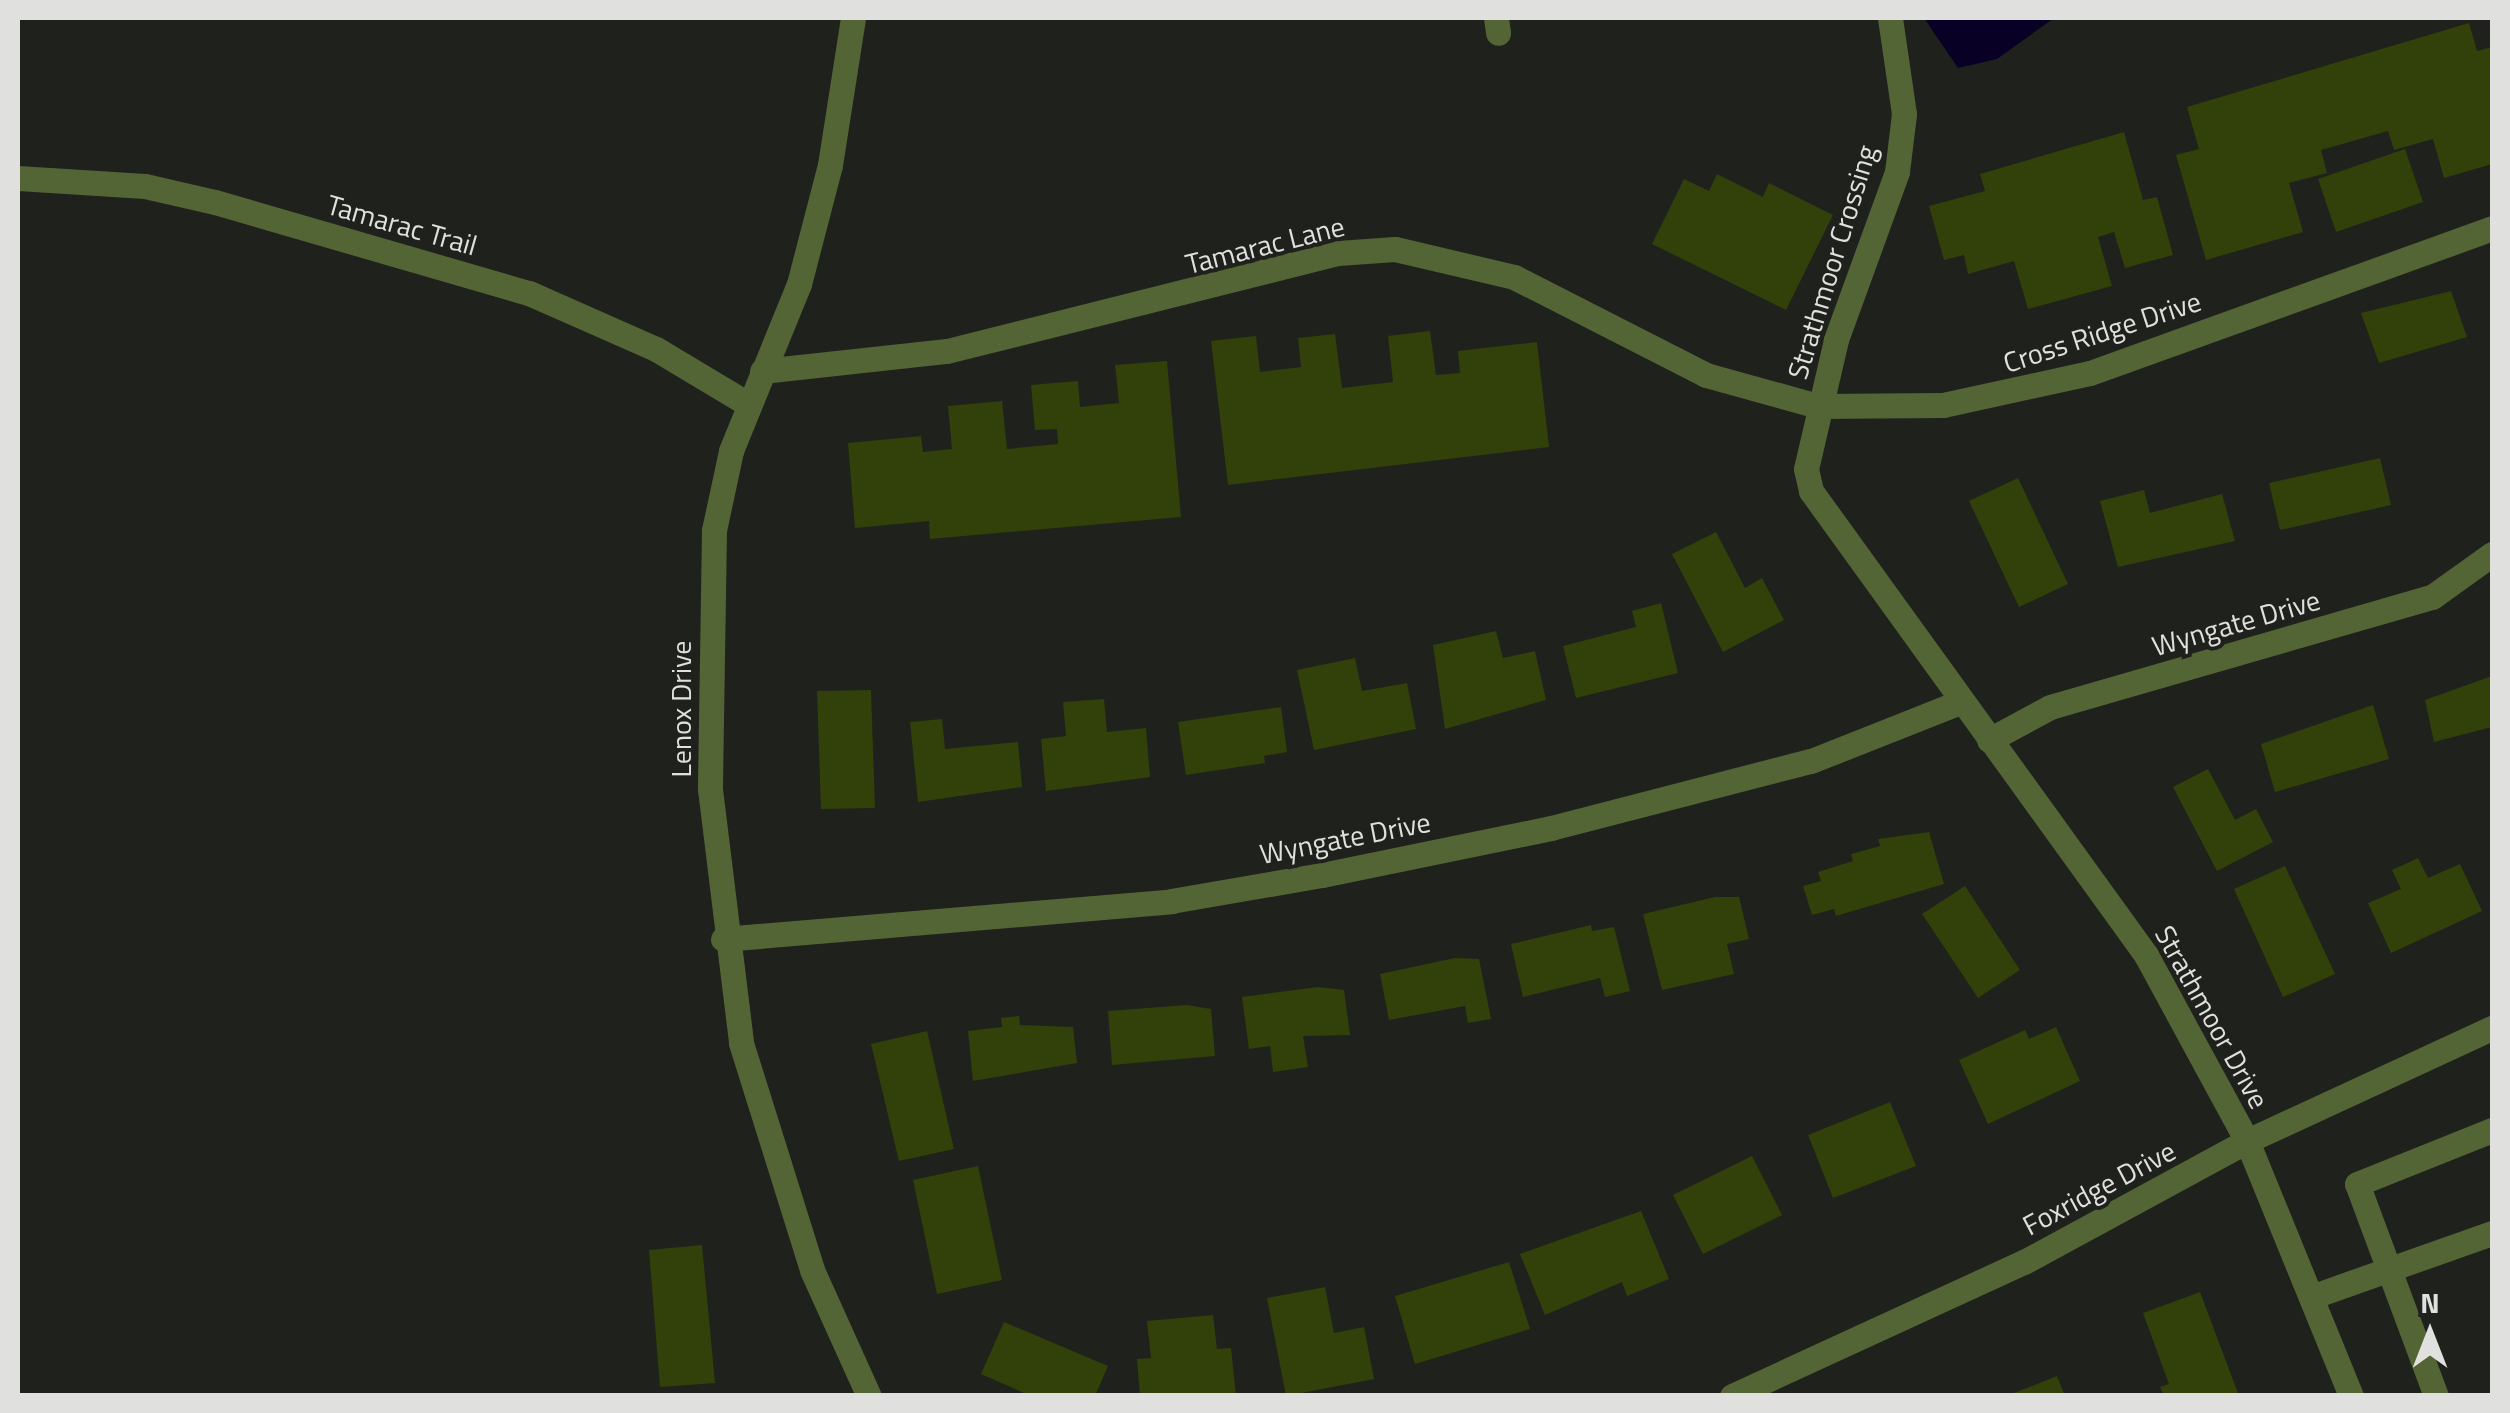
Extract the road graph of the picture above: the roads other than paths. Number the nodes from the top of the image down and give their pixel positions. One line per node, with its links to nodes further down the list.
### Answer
1 (854, 18): 5 (street, Lenox Drive)
2 (1890, 18): 7 (street, Strathmoor Crossing)
3 (18, 178): 6 (street, Tamarac Trail)
4 (2492, 228): 7 (street, Cross Ridge Drive)
5 (762, 371): 6 (street, Lenox Drive); 7 (street, Tamarac Lane)
6 (748, 404): 11 (street, Lenox Drive)
7 (1818, 406): 9 (street)
8 (2492, 554): 10 (street, Wyngate Drive)
9 (1960, 702): 10 (street, Strathmoor Drive); 11 (street, Wyngate Drive)
10 (1990, 740): 14 (street, Strathmoor Drive)
11 (723, 939): 18 (street, Lenox Drive)
12 (2492, 1028): 14 (street, Foxridge Drive)
13 (2492, 1130): 16 (street)
14 (2246, 1141): 17 (street, Strathmoor Drive); 19 (street, Foxridge Drive)
15 (2492, 1233): 16 (street)
16 (2388, 1270): 17 (street); 21 (street)
17 (2311, 1297): 20 (street, Strathmoor Drive)
18 (869, 1396)
19 (1732, 1396)
20 (2351, 1396)
21 (2436, 1396)

